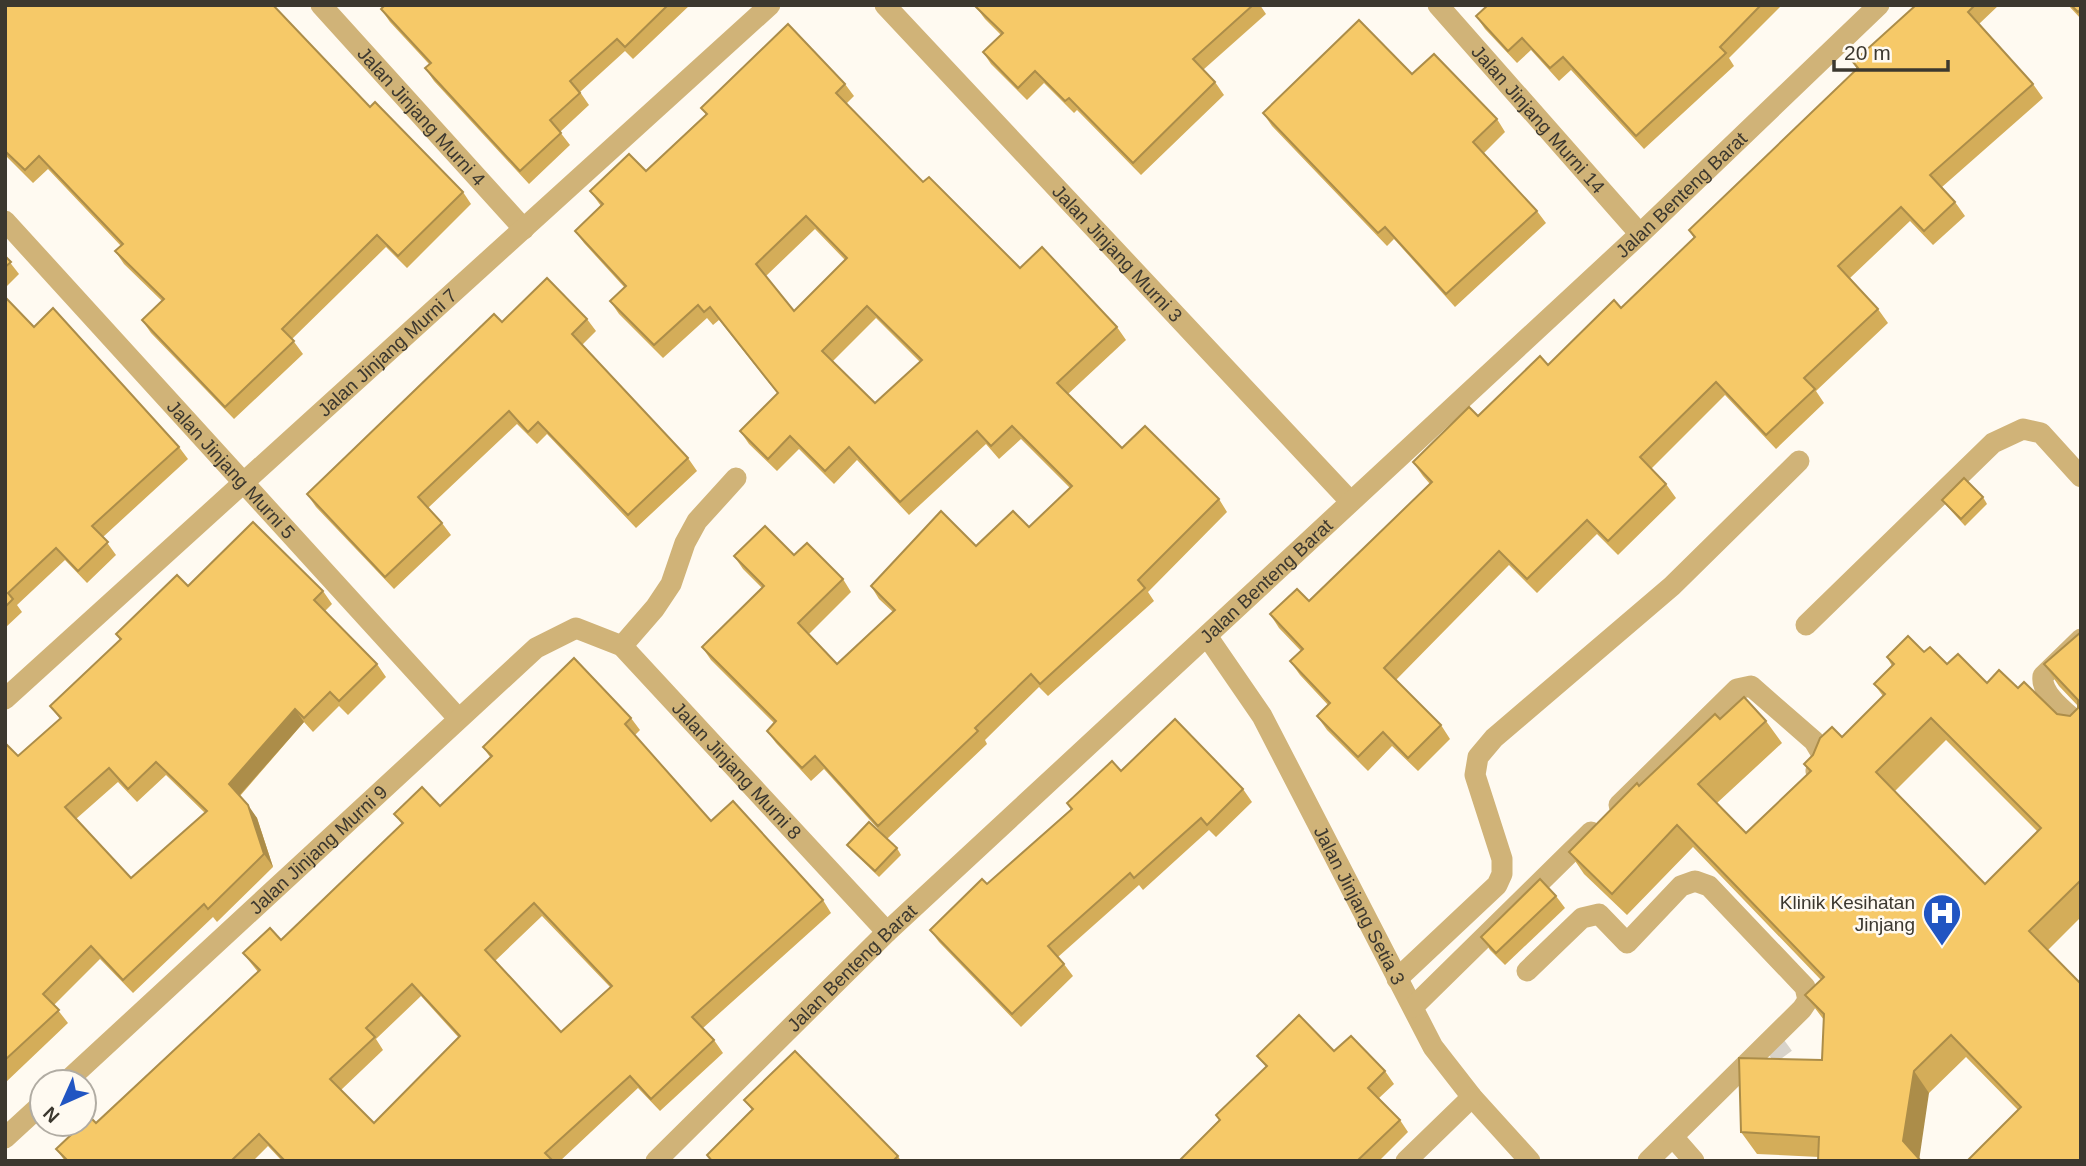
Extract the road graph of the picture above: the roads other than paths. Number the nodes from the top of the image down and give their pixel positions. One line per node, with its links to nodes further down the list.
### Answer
1 (321, 5): 7 (street, Jalan Jinjang Murni 4)
2 (771, 5): 7 (street, Jalan Jinjang Murni 7)
3 (885, 5): 13 (street, Jalan Jinjang Murni 3)
4 (1438, 5): 8 (street, Jalan Jinjang Murni 14)
5 (1879, 5): 8 (street, Jalan Benteng Barat)
6 (5, 221): 12 (street, Jalan Jinjang Murni 5)
7 (524, 229): 12 (street, Jalan Jinjang Murni 7)
8 (1640, 234): 13 (street, Jalan Benteng Barat)
9 (1799, 461): 25 (street)
10 (2081, 477): 14 (street)
11 (736, 478): 18 (street)
12 (244, 482): 19 (street, Jalan Jinjang Murni 7); 20 (street, Jalan Jinjang Murni 5)
13 (1349, 501): 16 (street, Jalan Benteng Barat)
14 (1806, 625)
15 (576, 628): 18 (street, Jalan Jinjang Murni 8); 20 (street, Jalan Jinjang Murni 9)
16 (1207, 635): 23 (street, Jalan Benteng Barat); 25 (street, Jalan Jinjang Setia 3)
17 (2081, 639): 21 (street)
18 (622, 646): 23 (street, Jalan Jinjang Murni 8)
19 (5, 699)
20 (458, 718): 27 (street, Jalan Jinjang Murni 9)
21 (2081, 726)
22 (1801, 787): 26 (street)
23 (887, 932): 32 (street, Jalan Benteng Barat)
24 (1527, 971): 30 (street)
25 (1397, 979): 26 (street, Jalan Jinjang Setia 3)
26 (1413, 1007): 28 (street, Jalan Jinjang Setia 3)
27 (81, 1068)
28 (1472, 1097): 33 (street); 34 (street, Jalan Jinjang Setia 3)
29 (28, 1117): 31 (street)
30 (1673, 1137): 35 (street); 36 (street)
31 (5, 1138)
32 (656, 1161)
33 (1406, 1161)
34 (1530, 1161)
35 (1648, 1161)
36 (1694, 1161)

